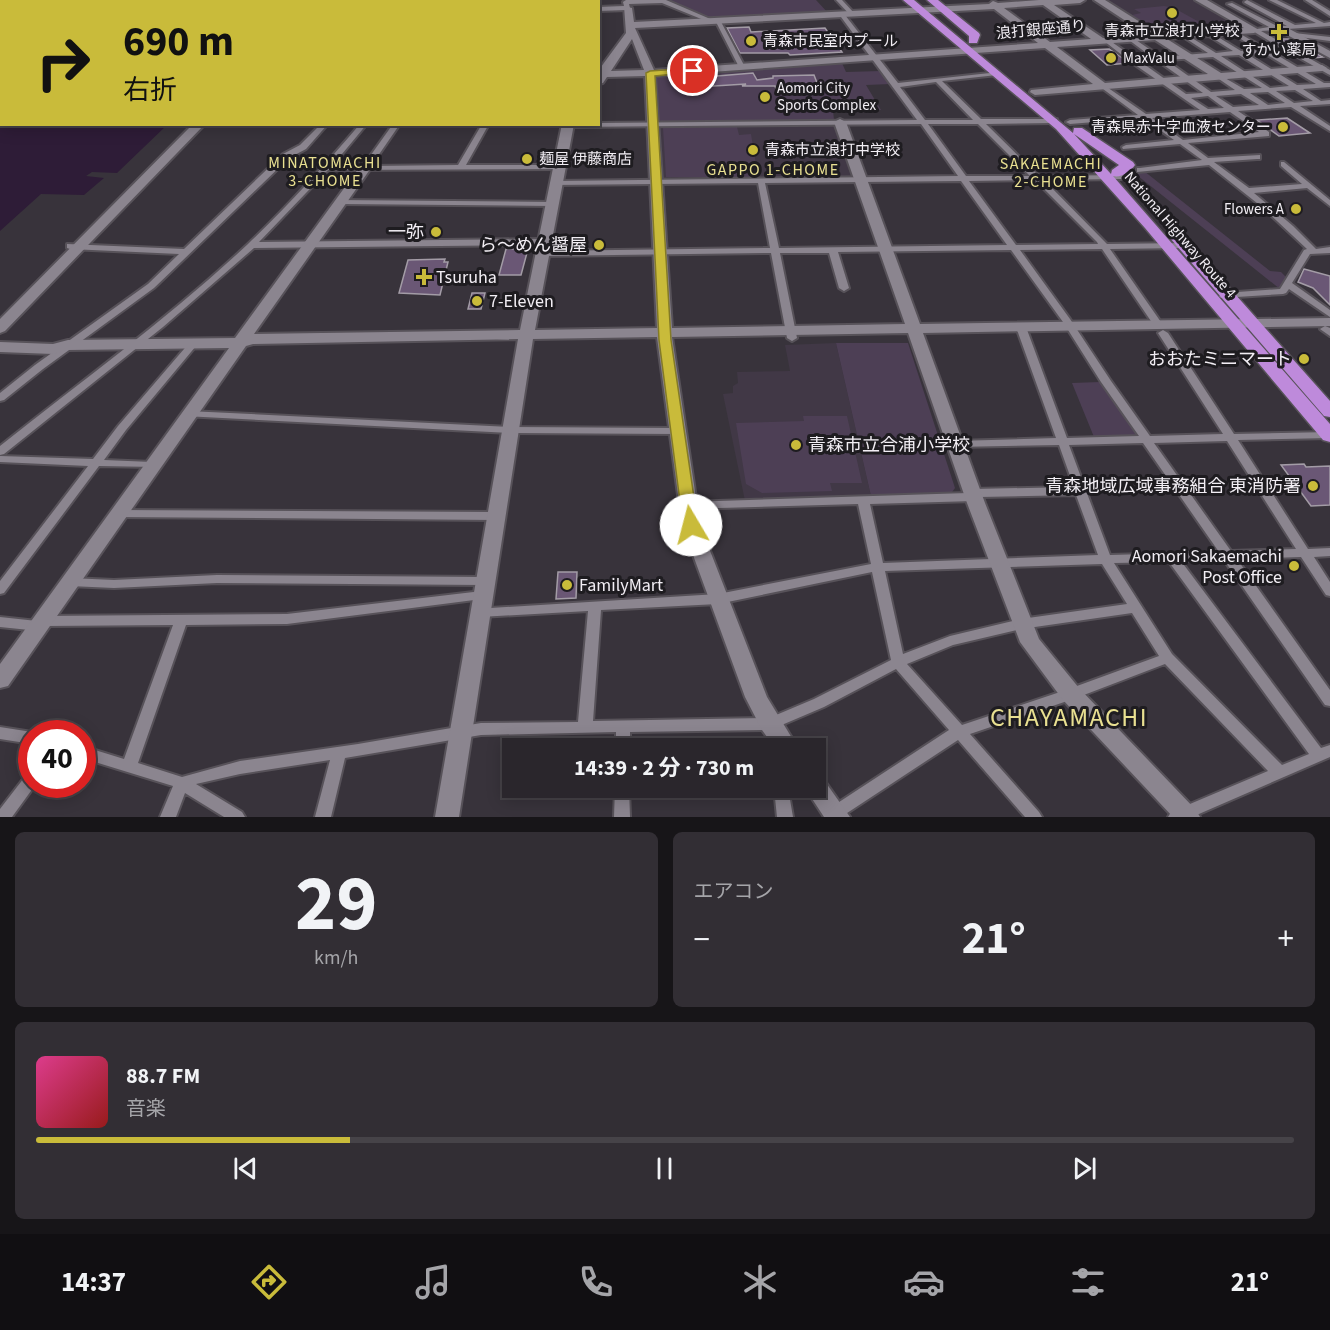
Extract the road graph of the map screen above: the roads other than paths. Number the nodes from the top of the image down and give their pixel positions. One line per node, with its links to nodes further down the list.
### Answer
1 (839, 0): 16 (street)
2 (908, 0): 12 (highway, National Highway Route 4)
3 (1080, 0): 8 (street)
4 (1099, 0): 27 (street)
5 (1200, 0): 22 (street)
6 (1272, 0): 19 (street)
7 (1308, 0): 15 (street)
8 (1044, 1): 10 (street); 30 (street)
9 (1242, 1): 24 (street)
10 (991, 3): 12 (street); 31 (street)
11 (1230, 4): 20 (street)
12 (931, 7): 16 (street); 32 (highway, National Highway Route 4); 32 (highway)
13 (627, 8): 14 (street); 18 (street); 21 (street)
14 (600, 9)
15 (1330, 14)
16 (853, 15): 17 (street)
17 (843, 16): 18 (street); 39 (street)
18 (715, 21): 21 (street); 42 (street)
19 (1326, 24): 24 (street)
20 (1278, 28): 22 (street, 浪打銀座通り); 24 (street)
21 (631, 29): 46 (street); 49 (street)
22 (1254, 30): 23 (street, 浪打銀座通り); 33 (street)
23 (1232, 31): 25 (street, 浪打銀座通り); 34 (street)
24 (1294, 31): 29 (street); 37 (street)
25 (1208, 33): 26 (street, 浪打銀座通り); 35 (street)
26 (1184, 35): 27 (street, 浪打銀座通り); 36 (street)
27 (1157, 37): 28 (street, 浪打銀座通り); 38 (street)
28 (1131, 39): 30 (street, 浪打銀座通り); 40 (street)
29 (1330, 39)
30 (1104, 41): 31 (street, 浪打銀座通り); 41 (street)
31 (1047, 45): 32 (street, 浪打銀座通り); 56 (street)
32 (976, 47): 39 (street, 浪打銀座通り); 47 (highway, National Highway Route 4); 60 (highway, National Highway Route 4)
33 (1290, 49): 34 (street); 44 (street)
34 (1265, 51): 35 (street); 43 (street)
35 (1240, 52): 36 (street); 45 (street)
36 (1215, 54): 38 (street); 48 (street)
37 (1330, 55)
38 (1188, 57): 40 (street); 50 (street)
39 (877, 58): 42 (street, 浪打銀座通り); 54 (street)
40 (1160, 58): 41 (street); 51 (street)
41 (1133, 61): 53 (street)
42 (742, 67): 46 (street, 浪打銀座通り)
43 (1297, 70): 44 (street); 45 (street); 55 (street)
44 (1326, 70)
45 (1272, 72): 48 (street); 57 (street)
46 (650, 73): 49 (street, 浪打銀座通り); 76 (street)
47 (997, 73): 52 (street); 73 (highway, National Highway Route 4)
48 (1246, 74): 50 (street); 58 (street)
49 (600, 76)
50 (1218, 76): 51 (street); 61 (street)
51 (1189, 78): 53 (street); 62 (street)
52 (937, 80): 54 (street); 71 (street)
53 (1162, 80): 56 (street); 63 (street)
54 (896, 85): 72 (street)
55 (1326, 85): 57 (street); 59 (street)
56 (1101, 86): 60 (street); 70 (street)
57 (1296, 87): 58 (street); 64 (street)
58 (1270, 89): 61 (street); 66 (street)
59 (1330, 90)
60 (1035, 92): 83 (highway, National Highway Route 4)
61 (1242, 92): 62 (street); 67 (street)
62 (1212, 94): 63 (street); 68 (street)
63 (1185, 96): 69 (street)
64 (1320, 102): 65 (street); 66 (street)
65 (1330, 102)
66 (1293, 104): 67 (street); 84 (street)
67 (1265, 107): 68 (street)
68 (1233, 109): 69 (street); 85 (street)
69 (1206, 111): 70 (street)
70 (1143, 116): 83 (street); 85 (street)
71 (981, 120): 72 (street); 73 (street); 96 (street)
72 (922, 121): 74 (street); 97 (street)
73 (1054, 121): 95 (highway, National Highway Route 4)
74 (840, 122): 76 (street); 98 (street)
75 (600, 125): 76 (street)
76 (653, 125): 100 (street)
77 (198, 126): 111 (street)
78 (323, 126): 119 (street)
79 (362, 126): 90 (street)
80 (396, 126): 91 (street)
81 (485, 126): 92 (street)
82 (568, 126): 94 (street)
83 (1074, 127): 95 (highway, National Highway Route 4)
84 (1330, 129)
85 (1180, 142): 86 (street); 88 (street)
86 (1126, 147)
87 (1257, 157): 88 (street)
88 (1206, 161): 93 (street); 102 (street)
89 (1284, 164): 101 (street)
90 (326, 168): 91 (street); 107 (street)
91 (365, 168): 92 (street); 103 (street)
92 (460, 168): 94 (street)
93 (1140, 170)
94 (557, 175): 100 (street); 104 (street)
95 (1115, 175): 96 (street); 108 (highway, National Highway Route 4); 109 (highway, National Highway Route 4)
96 (1038, 178): 97 (street); 110 (street)
97 (965, 179): 98 (street); 112 (street)
98 (861, 180): 99 (street); 114 (street)
99 (760, 181): 100 (street); 115 (street)
100 (656, 182): 120 (street)
101 (1309, 186): 102 (street); 105 (street)
102 (1247, 191): 118 (street)
103 (339, 202): 104 (street); 106 (street)
104 (552, 204): 113 (street)
105 (1330, 204)
106 (309, 244): 107 (street); 113 (street); 137 (street)
107 (252, 245): 140 (street)
108 (1168, 245): 109 (street); 110 (street); 124 (highway, National Highway Route 4)
109 (1184, 245): 123 (highway, National Highway Route 4)
110 (1105, 246): 112 (street); 129 (street)
111 (75, 247): 119 (street); 125 (street); 127 (street)
112 (1015, 247): 114 (street); 130 (street)
113 (544, 248): 120 (street); 136 (street)
114 (886, 249): 116 (street); 132 (street)
115 (775, 250): 116 (street); 120 (street); 133 (street)
116 (833, 250): 122 (street)
117 (1330, 250): 118 (street)
118 (1314, 251): 121 (street)
119 (188, 252): 139 (street)
120 (660, 252): 134 (street)
121 (1289, 285): 123 (street); 126 (street)
122 (844, 288)
123 (1229, 296): 124 (street); 128 (highway, National Highway Route 4)
124 (1212, 297): 128 (highway, National Highway Route 4)
125 (0, 317)
126 (1329, 325): 128 (street)
127 (0, 328)
128 (1247, 328): 129 (street); 143 (highway, National Highway Route 4); 145 (highway, National Highway Route 4)
129 (1160, 329): 130 (street); 149 (street)
130 (1073, 330): 131 (street); 150 (street)
131 (1022, 331): 132 (street); 151 (street)
132 (916, 333): 133 (street); 152 (street)
133 (792, 334): 134 (street)
134 (665, 337): 136 (street); 147 (street)
135 (0, 340): 139 (street)
136 (525, 340): 137 (street); 146 (street)
137 (239, 343): 138 (street); 144 (street)
138 (192, 344): 140 (street); 155 (street)
139 (68, 345): 140 (street); 141 (street); 142 (street)
140 (133, 345): 153 (street)
141 (0, 347)
142 (0, 398)
143 (1330, 412)
144 (188, 414): 146 (street); 156 (street)
145 (1325, 423): 148 (highway, National Highway Route 4)
146 (511, 430): 147 (street); 162 (street)
147 (677, 431): 160 (street)
148 (1330, 435): 149 (street)
149 (1230, 438): 150 (street); 164 (street)
150 (1146, 439): 151 (street); 165 (street)
151 (1063, 441): 152 (street); 157 (street)
152 (955, 444): 158 (street)
153 (0, 452)
154 (0, 459): 155 (street)
155 (97, 463): 156 (street); 171 (street)
156 (152, 465): 161 (street)
157 (1081, 491): 158 (street); 167 (street)
158 (974, 495): 159 (street); 168 (street)
159 (863, 500): 160 (street); 169 (street)
160 (688, 506): 174 (street)
161 (117, 514): 162 (street); 170 (street)
162 (496, 516): 173 (street)
163 (1330, 552): 164 (street)
164 (1305, 554): 165 (street); 172 (street)
165 (1229, 556): 166 (street); 185 (street)
166 (1173, 559): 167 (street); 195 (street)
167 (1106, 560): 168 (street); 176 (street)
168 (999, 564): 169 (street); 180 (street)
169 (878, 567): 174 (street); 182 (street)
170 (70, 582): 173 (street); 179 (street)
171 (0, 590)
172 (1330, 592)
173 (482, 596): 175 (street); 177 (street); 188 (street)
174 (718, 599): 175 (street); 191 (street)
175 (595, 607): 186 (street)
176 (1135, 608): 180 (street); 181 (street)
177 (181, 620): 179 (street); 197 (street)
178 (0, 622): 179 (street)
179 (41, 623): 183 (street)
180 (1021, 624): 182 (street); 184 (street)
181 (1167, 658): 184 (street); 198 (street)
182 (898, 662): 189 (street); 191 (street)
183 (0, 680)
184 (1071, 694): 189 (street); 205 (street)
185 (1330, 701)
186 (585, 728): 187 (street); 188 (street)
187 (623, 728): 191 (street); 193 (street)
188 (461, 732): 194 (street); 210 (street)
189 (958, 732): 204 (street); 213 (street)
190 (0, 734): 192 (street)
191 (773, 734)
192 (18, 736)
193 (623, 738)
194 (339, 754): 199 (street); 209 (street)
195 (1325, 754): 198 (street)
196 (96, 756): 197 (street)
197 (129, 767): 199 (street)
198 (1279, 772): 205 (street)
199 (182, 783): 207 (street); 208 (street)
200 (18, 797): 206 (street)
201 (622, 798): 211 (street)
202 (782, 798): 212 (street)
203 (824, 798): 204 (street)
204 (836, 815)
205 (1183, 816)
206 (3, 817)
207 (168, 817)
208 (237, 817)
209 (323, 817)
210 (447, 817)
211 (622, 817)
212 (784, 817)
213 (1034, 817)

